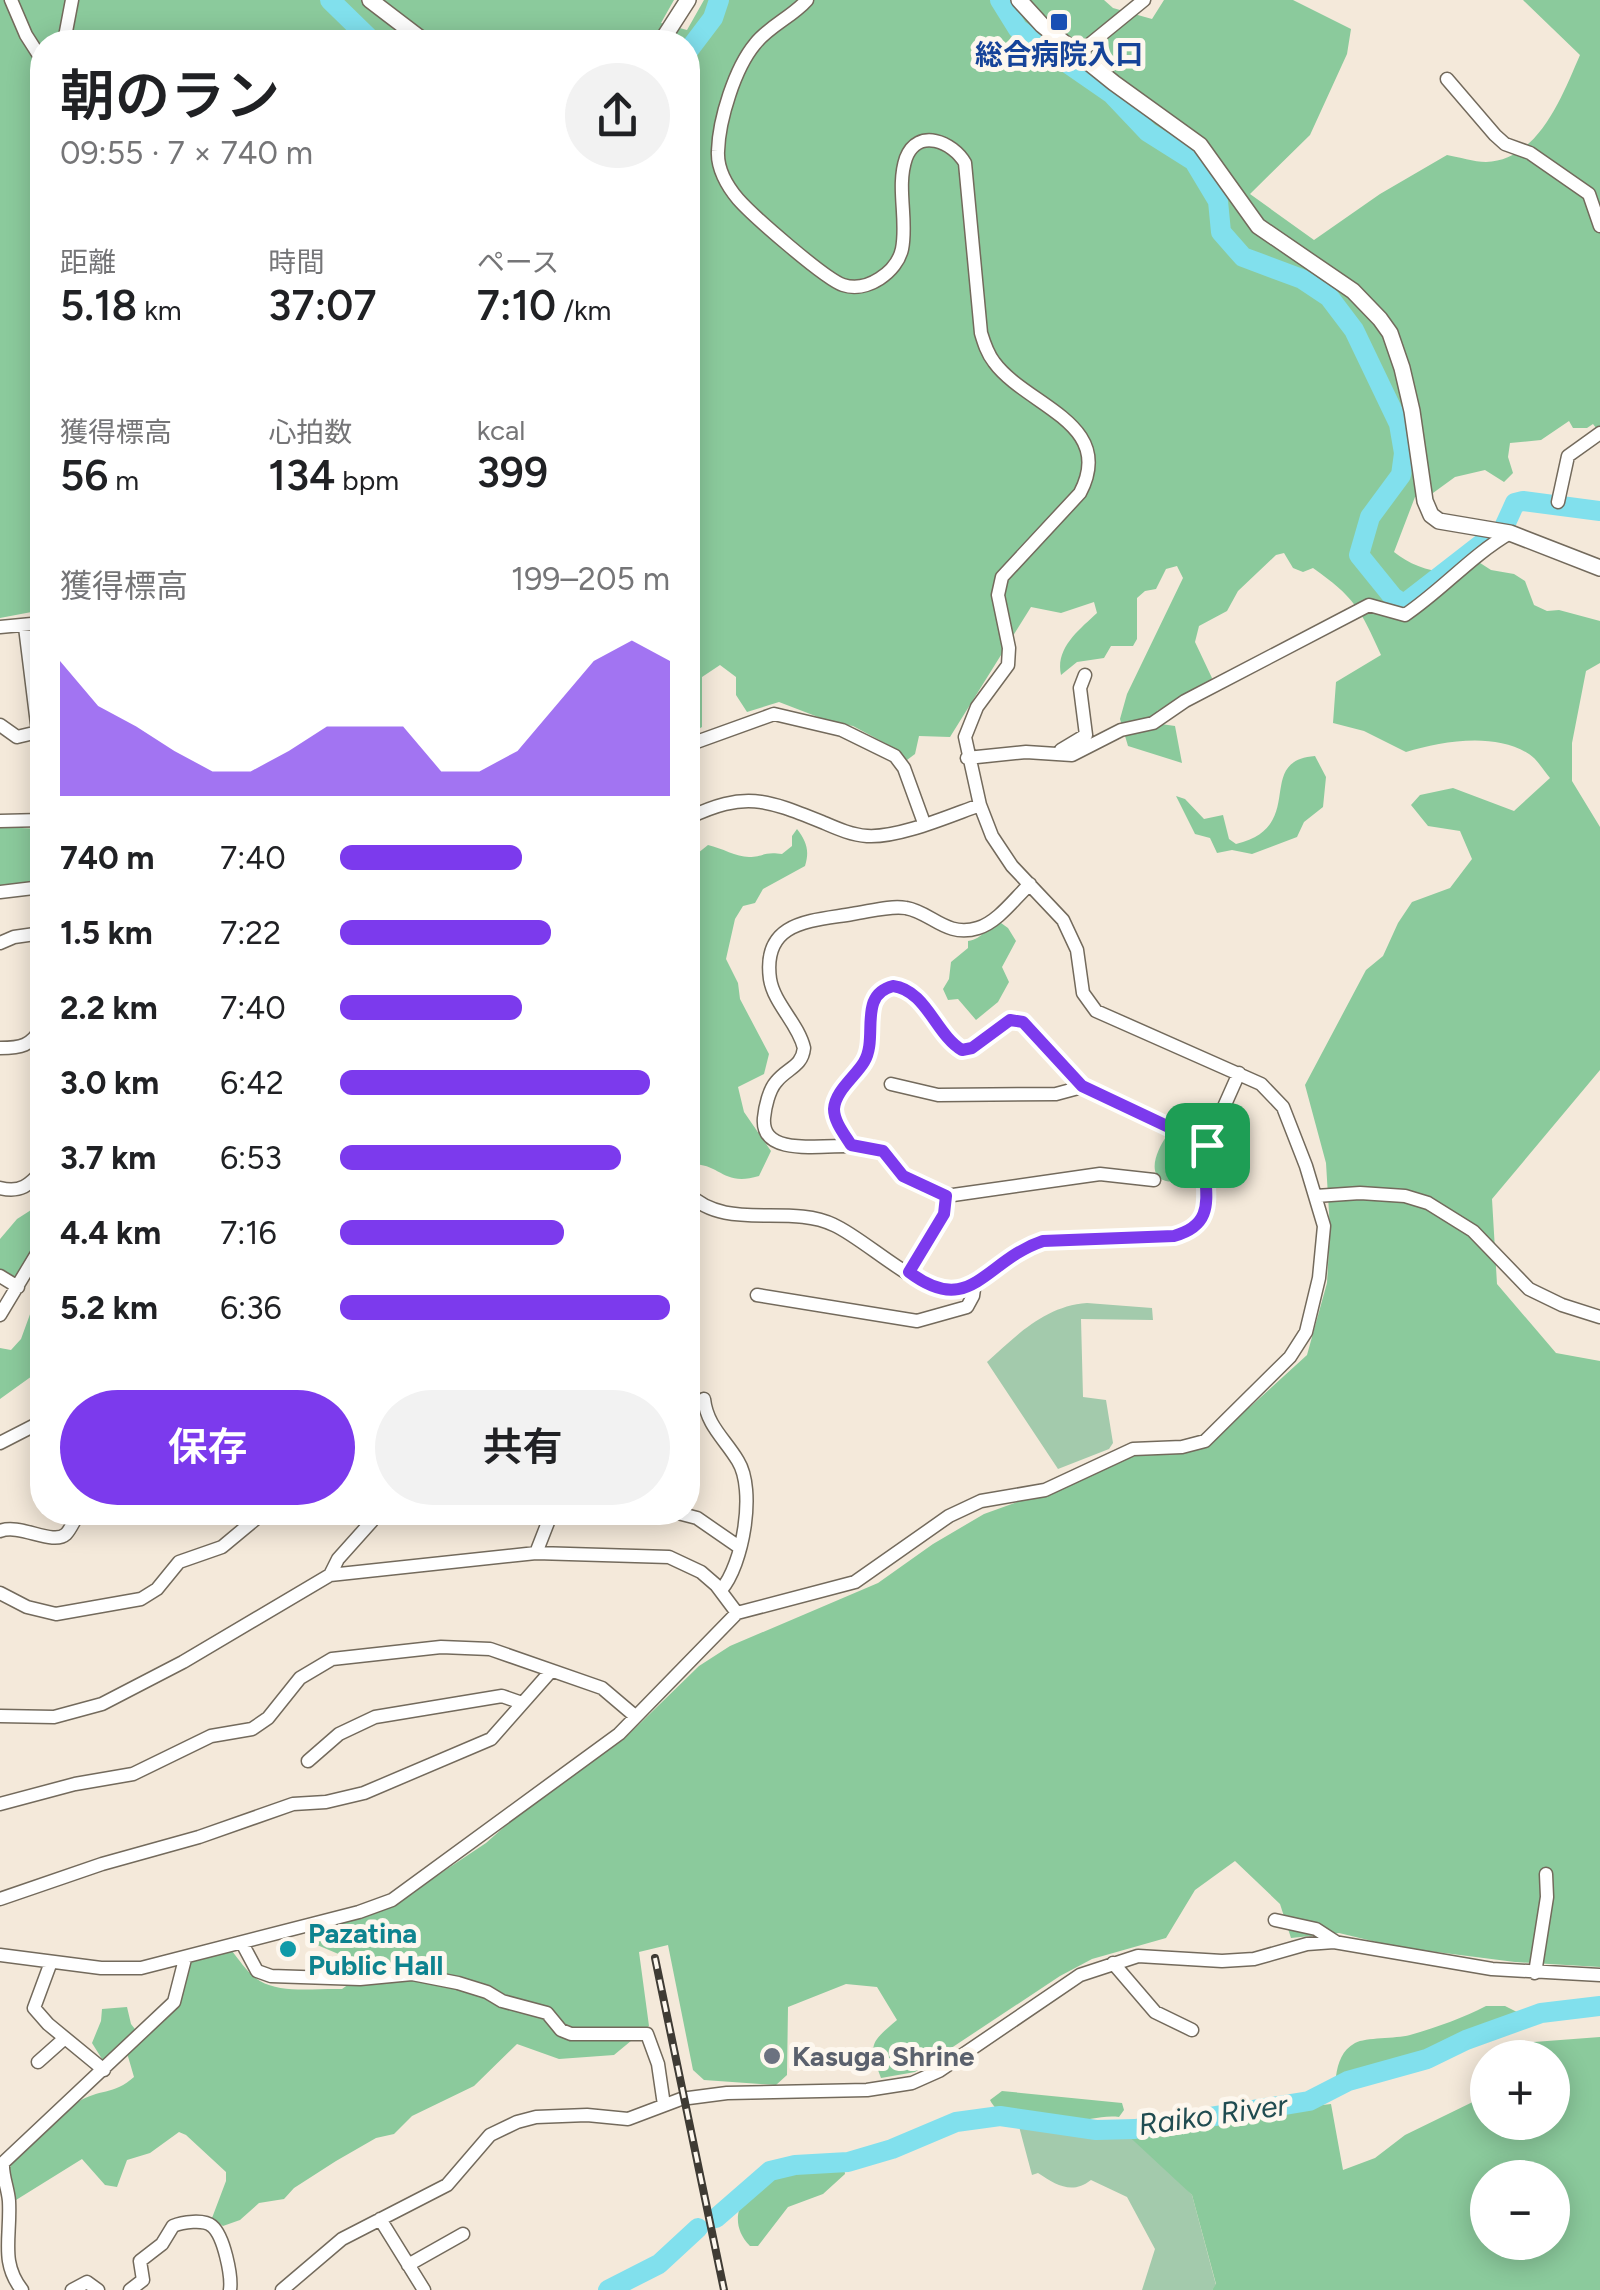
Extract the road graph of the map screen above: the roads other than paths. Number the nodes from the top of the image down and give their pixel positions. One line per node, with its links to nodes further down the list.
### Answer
1 (12, 0): 11 (street)
2 (72, 0): 8 (street)
3 (370, 0): 9 (main road)
4 (688, 0): 10 (main road)
5 (807, 0): 28 (street)
6 (1019, 0): 12 (main road)
7 (1144, 0): 12 (street)
8 (66, 30)
9 (409, 30)
10 (669, 30)
11 (30, 42)
12 (1079, 54): 17 (main road)
13 (1446, 79): 14 (street)
14 (1600, 226)
15 (1600, 433): 16 (street)
16 (1558, 502)
17 (1510, 533): 18 (main road); 27 (street)
18 (1600, 568)
19 (30, 626): 21 (street)
20 (0, 627): 21 (street)
21 (25, 627): 22 (street)
22 (30, 662)
23 (1084, 675): 27 (street)
24 (0, 726): 25 (street)
25 (30, 735)
26 (700, 740): 33 (street)
27 (1048, 752): 28 (street)
28 (968, 758): 29 (street)
29 (980, 805): 33 (street); 34 (street)
30 (700, 813): 33 (street)
31 (30, 820): 32 (street)
32 (0, 821)
33 (924, 823)
34 (1030, 884): 41 (street); 44 (street)
35 (30, 888): 36 (street)
36 (0, 892)
37 (30, 935): 38 (street)
38 (0, 943)
39 (30, 1042): 40 (street)
40 (0, 1048)
41 (1238, 1073): 45 (street); 50 (street)
42 (891, 1084): 43 (street)
43 (1082, 1086): 44 (street); 45 (street)
44 (851, 1145): 49 (street)
45 (1207, 1145): 55 (street)
46 (1154, 1180): 49 (street)
47 (30, 1184): 48 (street)
48 (0, 1188)
49 (946, 1196): 53 (street)
50 (1316, 1196): 59 (street); 74 (street)
51 (700, 1201): 53 (street)
52 (30, 1266): 56 (street)
53 (909, 1272): 55 (street)
54 (0, 1276): 56 (street)
55 (975, 1282): 57 (street)
56 (18, 1287): 58 (street)
57 (756, 1295)
58 (0, 1316)
59 (1600, 1317)
60 (704, 1399): 69 (street)
61 (30, 1427): 62 (street)
62 (0, 1442)
63 (700, 1520): 69 (street)
64 (72, 1525): 68 (street)
65 (249, 1525): 73 (street)
66 (368, 1525): 71 (street)
67 (547, 1525): 70 (street)
68 (0, 1531)
69 (739, 1547): 72 (street)
70 (536, 1553): 71 (street); 72 (street)
71 (330, 1574): 77 (street)
72 (721, 1590): 74 (street)
73 (0, 1593)
74 (737, 1614): 78 (street)
75 (551, 1671): 76 (street); 78 (street); 80 (street)
76 (522, 1703): 79 (street); 82 (street)
77 (0, 1716)
78 (635, 1716): 85 (street)
79 (308, 1762)
80 (0, 1804)
81 (1546, 1874): 90 (street)
82 (0, 1900)
83 (1276, 1920): 84 (street)
84 (1336, 1942): 89 (street); 90 (street)
85 (242, 1943): 87 (street); 96 (street)
86 (0, 1954): 88 (street)
87 (185, 1959): 88 (street); 95 (street)
88 (51, 1962): 93 (street)
89 (1113, 1964): 92 (street); 96 (street)
90 (1535, 1973): 91 (street)
91 (1600, 1974)
92 (1192, 2030)
93 (64, 2038): 94 (street); 95 (street)
94 (38, 2062)
95 (104, 2070): 100 (street)
96 (664, 2105): 97 (street)
97 (380, 2220): 99 (street); 105 (street)
98 (464, 2234): 99 (street)
99 (408, 2264): 106 (street)
100 (22, 2290)
101 (72, 2290): 102 (street)
102 (98, 2290)
103 (130, 2290): 104 (street)
104 (230, 2290)
105 (282, 2290)
106 (424, 2290)

